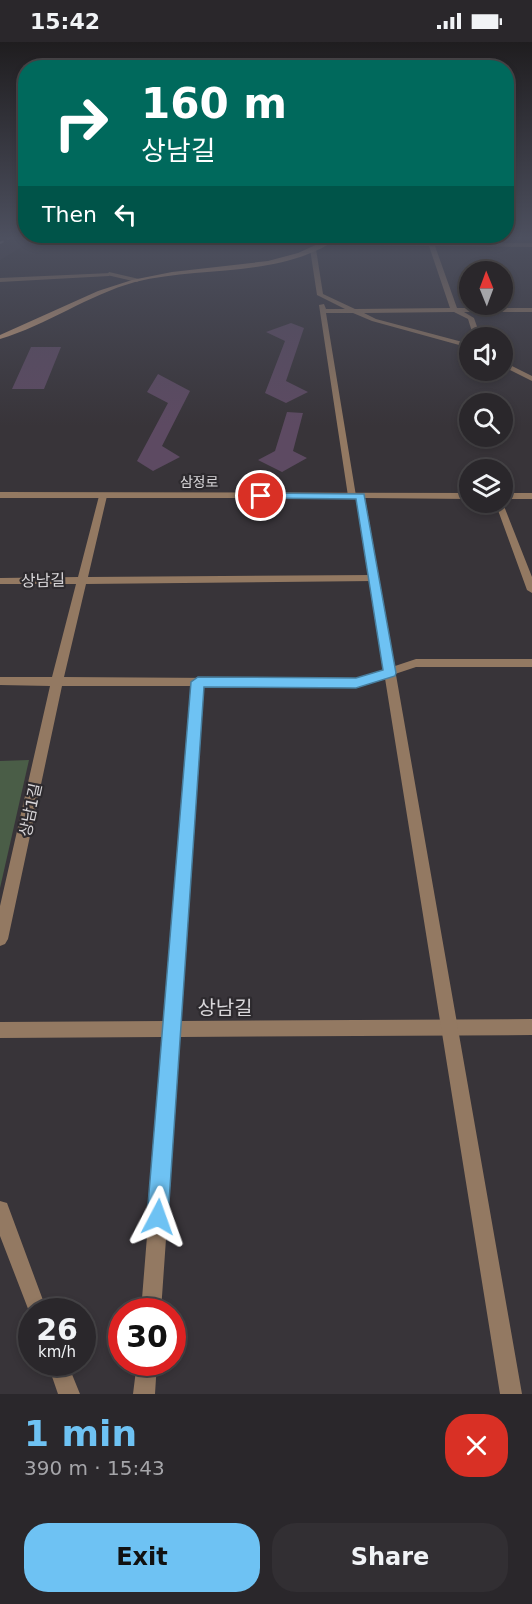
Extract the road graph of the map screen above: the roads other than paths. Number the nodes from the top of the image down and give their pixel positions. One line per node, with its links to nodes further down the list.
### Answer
1 (84, 300): 10 (main road)
2 (321, 300): 7 (street)
3 (331, 300): 8 (street)
4 (451, 300): 5 (street)
5 (454, 310): 6 (street); 8 (street); 9 (street)
6 (532, 310)
7 (324, 311): 8 (street); 16 (street)
8 (355, 311): 11 (street)
9 (474, 327)
10 (0, 337)
11 (459, 343)
12 (513, 369): 13 (street)
13 (532, 380)
14 (0, 495): 15 (street, 삼정로)
15 (103, 496): 16 (street, 삼정로); 23 (street, 상남1길)
16 (356, 496): 17 (street, 삼정로); 22 (street)
17 (459, 496)
18 (513, 496): 19 (street)
19 (532, 496)
20 (504, 513): 21 (street)
21 (528, 570): 25 (street)
22 (374, 578): 23 (street, 상남길); 27 (street)
23 (82, 580): 24 (street, 상남길); 29 (street, 상남1길)
24 (0, 581)
25 (532, 590)
26 (532, 663): 27 (street)
27 (390, 673): 30 (street); 33 (street)
28 (0, 681): 29 (street)
29 (57, 681): 30 (street); 31 (street, 상남1길)
30 (198, 682): 34 (street)
31 (0, 939)
32 (532, 1027): 33 (street, 상남길)
33 (450, 1028): 34 (street, 상남길); 43 (street)
34 (172, 1029): 35 (street, 상남길); 38 (street)
35 (0, 1030)
36 (0, 1210): 37 (street)
37 (32, 1298)
38 (152, 1298)
39 (62, 1376): 41 (street)
40 (146, 1376): 42 (street)
41 (69, 1394)
42 (144, 1394)
43 (511, 1394)

